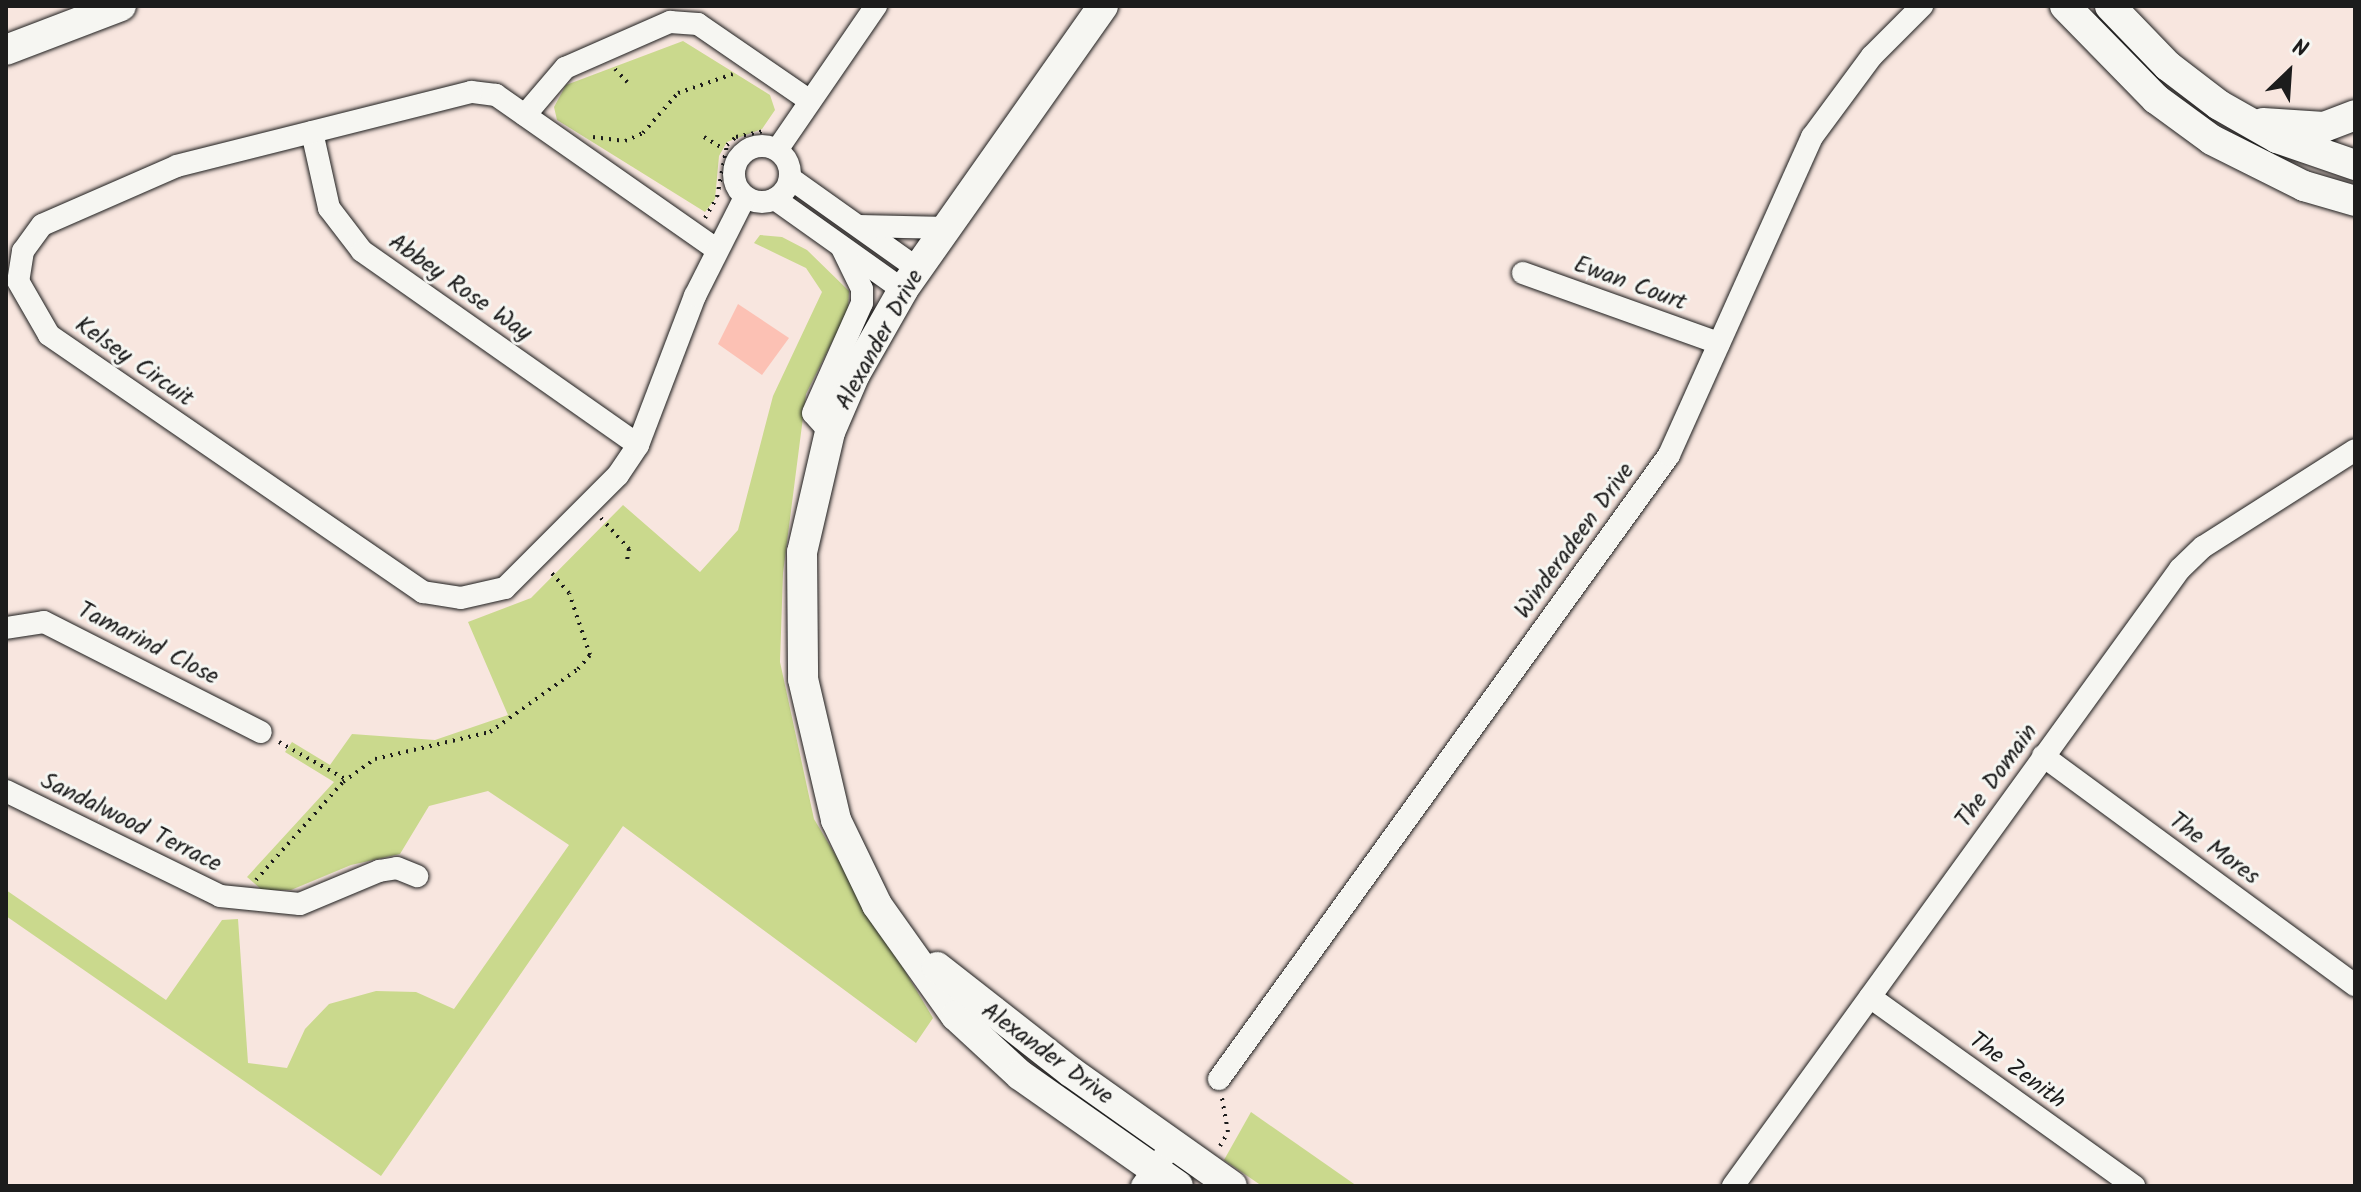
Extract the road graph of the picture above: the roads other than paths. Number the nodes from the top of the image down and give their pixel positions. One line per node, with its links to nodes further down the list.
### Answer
1 (121, 6): 7 (main road)
2 (876, 6): 8 (street)
3 (1103, 6): 20 (main road, Alexander Drive)
4 (1922, 6): 25 (street, Winderadeen Drive)
5 (2065, 6): 18 (main road)
6 (2110, 6): 11 (main road)
7 (6, 50)
8 (810, 101): 9 (street); 13 (street)
9 (525, 115): 12 (street, Kelsey Circuit); 22 (street, Kelsey Circuit)
10 (2355, 115): 11 (main road)
11 (2245, 122): 14 (main road)
12 (312, 132): 27 (street, Abbey Rose Way); 27 (street, Kelsey Circuit)
13 (777, 150): 15 (street); 16 (street)
14 (2355, 165)
15 (790, 178): 17 (street); 19 (street)
16 (745, 197): 17 (street); 22 (street, Kelsey Circuit)
17 (775, 199): 21 (street)
18 (2355, 201)
19 (857, 226): 20 (street); 24 (street)
20 (948, 228): 24 (main road, Alexander Drive)
21 (842, 248): 24 (street); 26 (street)
22 (716, 249): 27 (street, Kelsey Circuit)
23 (1523, 273): 25 (street, Ewan Court)
24 (911, 280): 26 (main road, Alexander Drive)
25 (1719, 343): 37 (street, Winderadeen Drive)
26 (830, 432): 34 (main road, Alexander Drive)
27 (638, 445)
28 (2355, 450): 31 (street, The Domain)
29 (6, 628): 30 (street, Tamarind Close)
30 (261, 732)
31 (2043, 756): 35 (street, The Mores); 36 (street, The Domain)
32 (6, 791): 33 (street, Sandalwood Terrace)
33 (417, 876)
34 (877, 905): 38 (main road, Alexander Drive); 39 (main road, Alexander Drive)
35 (2355, 985)
36 (1870, 997): 41 (street, The Domain); 42 (street, The Zenith)
37 (1219, 1079)
38 (1173, 1144): 39 (street); 40 (main road, Alexander Drive)
39 (1158, 1181)
40 (1232, 1186)
41 (1733, 1186)
42 (2134, 1186)

